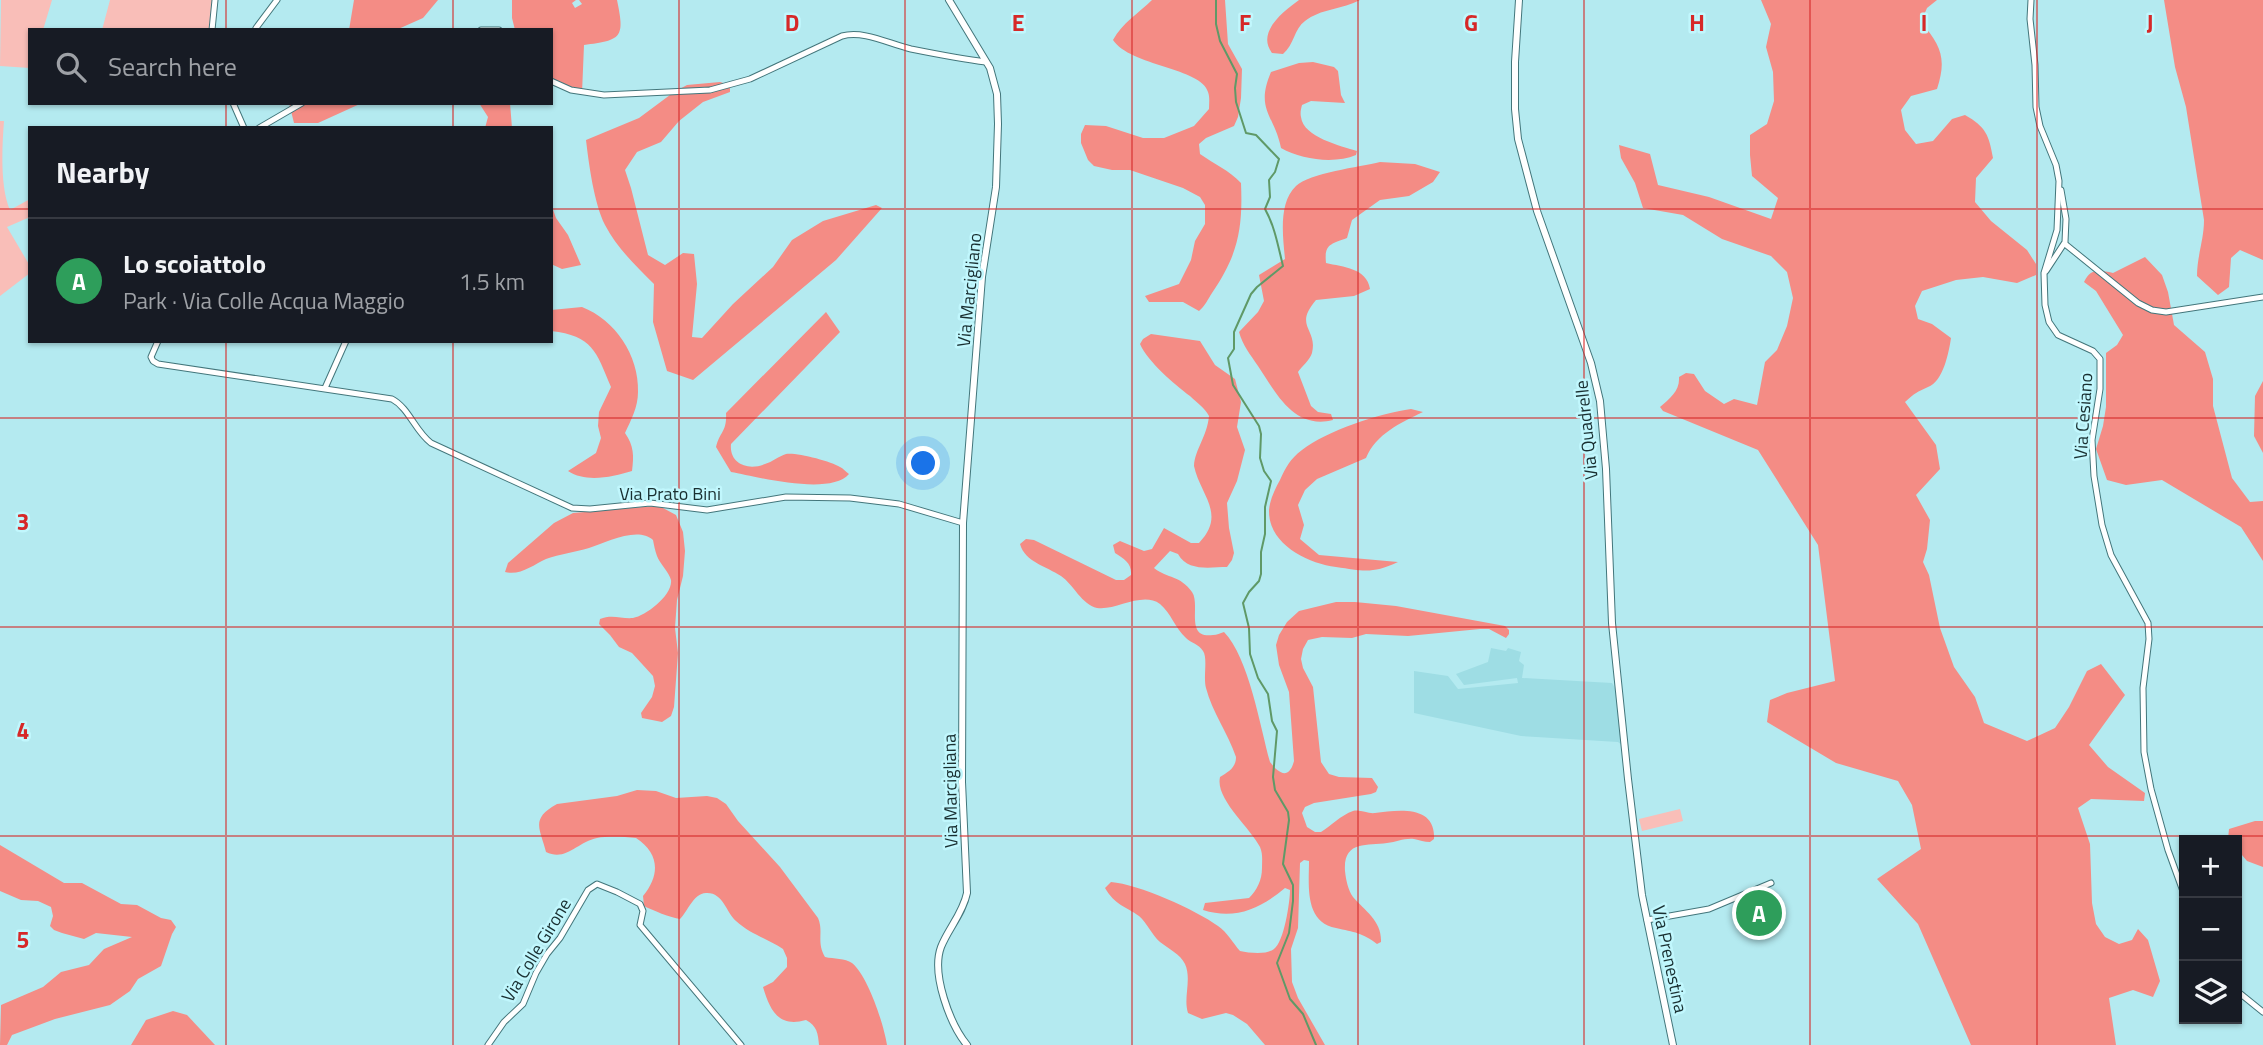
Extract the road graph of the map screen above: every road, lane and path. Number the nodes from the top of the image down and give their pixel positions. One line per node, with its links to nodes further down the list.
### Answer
1 (215, 0): 6 (street)
2 (277, 0): 7 (street)
3 (949, 0): 8 (street, Via Marcigliano)
4 (1520, 0): 22 (street, Via Quadrelle)
5 (2031, 0): 14 (street, Via Cesiano)
6 (212, 28)
7 (256, 28)
8 (987, 62): 9 (street); 21 (street, Via Marcigliano)
9 (553, 82)
10 (234, 105): 12 (street)
11 (299, 105): 13 (street)
12 (243, 126)
13 (262, 126)
14 (2058, 174): 15 (street); 16 (street, Via Cesiano)
15 (2065, 244): 16 (street); 17 (street)
16 (2043, 281): 23 (street, Via Cesiano)
17 (2263, 297)
18 (157, 343): 20 (street, Via Prato Bini)
19 (345, 343): 20 (street)
20 (325, 388): 21 (street, Via Prato Bini)
21 (963, 523): 30 (street, Via Marcigliana)
22 (1640, 879): 25 (street, Via Prenestina)
23 (2179, 880)
24 (1771, 883): 25 (street)
25 (1647, 920): 31 (street, Via Prenestina)
26 (2242, 995): 27 (street)
27 (2263, 1012)
28 (488, 1045): 29 (street, Via Colle Girone)
29 (741, 1045)
30 (967, 1045)
31 (1673, 1045)

